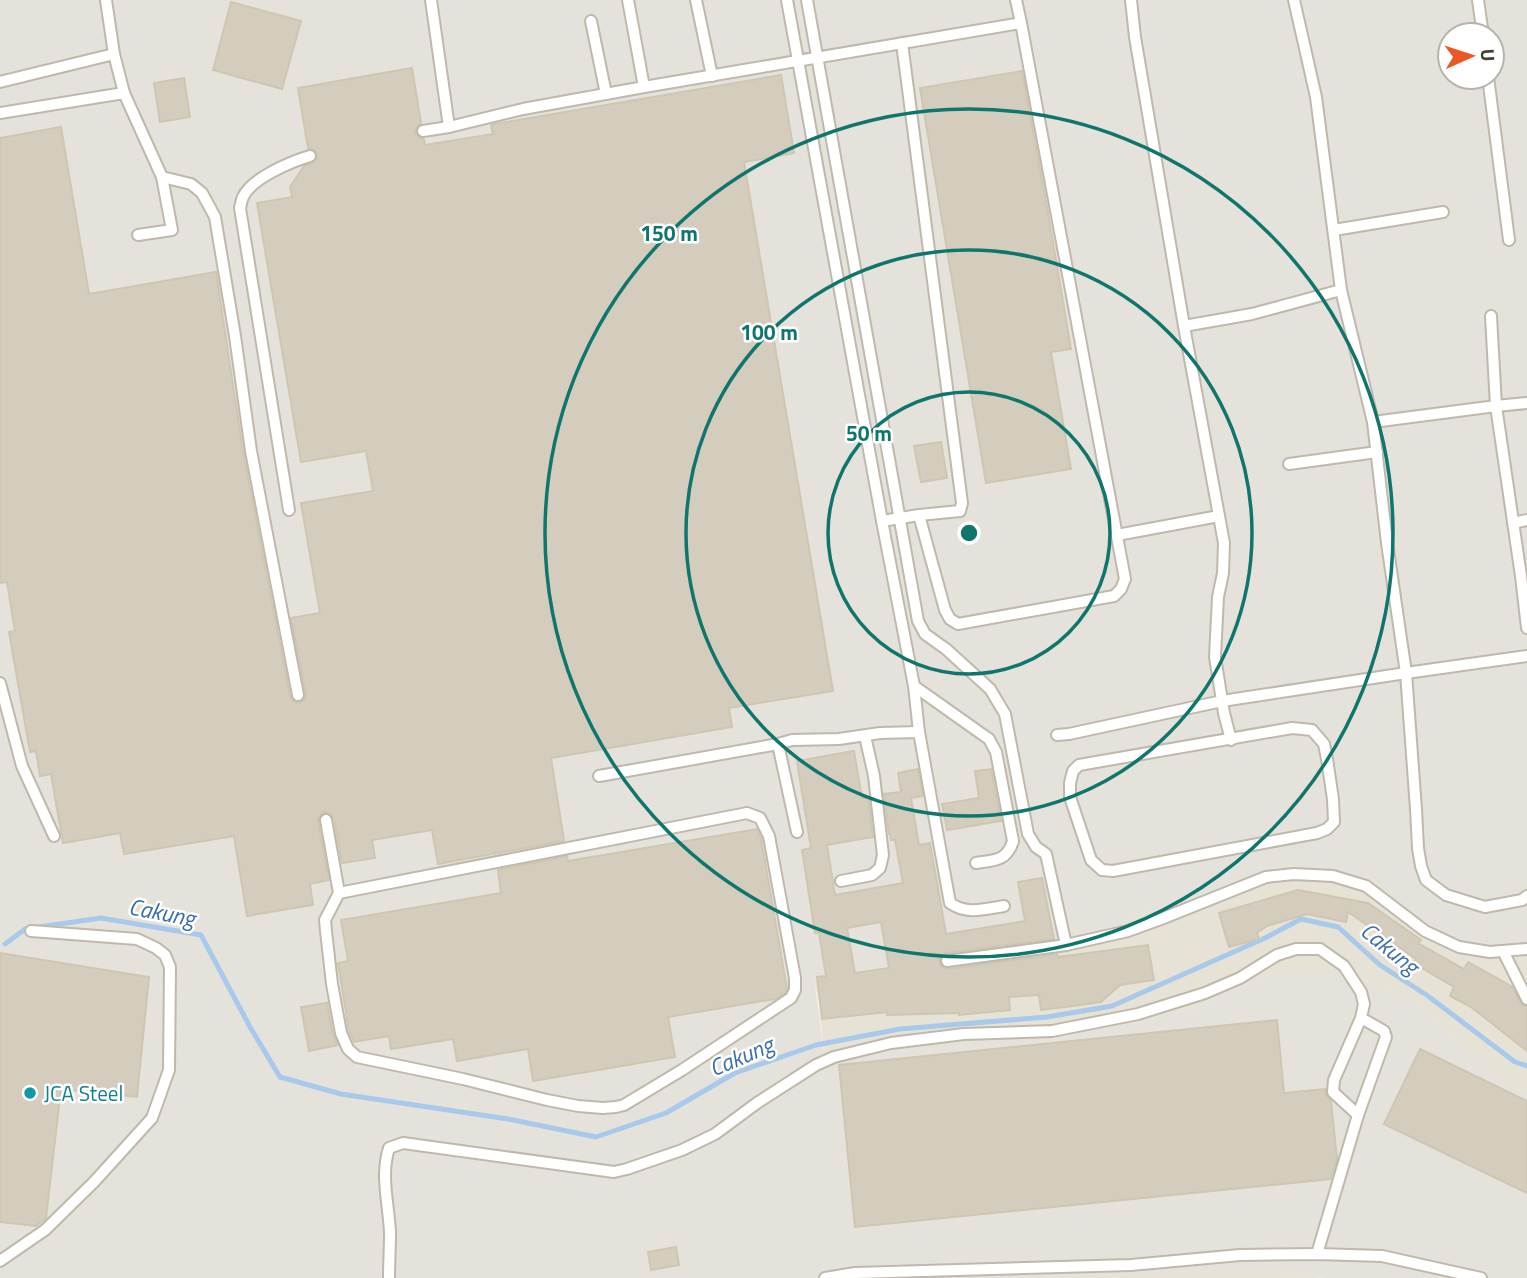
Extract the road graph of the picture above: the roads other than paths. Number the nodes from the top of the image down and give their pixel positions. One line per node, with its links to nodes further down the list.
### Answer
1 (106, 0): 15 (lane)
2 (431, 0): 25 (lane)
3 (628, 0): 20 (lane)
4 (696, 0): 18 (lane)
5 (787, 0): 17 (lane)
6 (807, 0): 16 (lane)
7 (1016, 0): 13 (lane)
8 (1131, 0): 35 (lane)
9 (1294, 0): 30 (lane)
10 (1478, 0): 12 (lane)
11 (592, 21): 23 (lane)
12 (1481, 21)
13 (1021, 23): 14 (lane); 48 (lane)
14 (902, 43): 16 (lane); 42 (lane)
15 (114, 54): 19 (lane); 22 (lane)
16 (818, 57): 17 (lane); 44 (lane)
17 (799, 59): 18 (lane); 46 (lane)
18 (712, 76): 20 (lane)
19 (0, 82)
20 (644, 87): 23 (lane)
21 (1490, 91): 32 (lane)
22 (124, 93): 24 (lane); 28 (lane)
23 (606, 94): 25 (lane)
24 (0, 113)
25 (449, 127): 26 (lane)
26 (423, 131)
27 (310, 156): 41 (lane)
28 (162, 177): 31 (lane); 54 (lane)
29 (1443, 212): 30 (lane)
30 (1334, 230): 33 (lane)
31 (138, 236)
32 (1509, 240)
33 (1341, 290): 35 (lane); 38 (lane)
34 (1491, 316): 37 (lane)
35 (1184, 326): 43 (lane)
36 (1527, 403): 37 (lane)
37 (1496, 406): 38 (lane); 47 (lane)
38 (1373, 422): 39 (lane)
39 (1377, 452): 40 (lane); 51 (lane)
40 (1289, 464)
41 (289, 510)
42 (919, 515): 44 (lane); 48 (lane)
43 (1219, 516): 48 (lane); 55 (lane)
44 (900, 518): 46 (lane); 71 (lane)
45 (1527, 520): 47 (lane)
46 (882, 521): 53 (lane)
47 (1513, 523): 49 (lane)
48 (1117, 535)
49 (1527, 628)
50 (1527, 656): 51 (lane)
51 (1406, 673): 55 (lane); 68 (lane)
52 (0, 683): 64 (lane)
53 (914, 686): 56 (lane); 65 (lane)
54 (298, 695)
55 (1222, 701): 57 (lane); 59 (lane)
56 (919, 732): 58 (lane); 69 (lane)
57 (1057, 734)
58 (865, 736): 60 (lane); 66 (lane)
59 (1231, 740): 59 (lane)
60 (778, 744): 61 (lane); 63 (lane)
61 (599, 776)
62 (326, 820): 67 (lane)
63 (797, 832)
64 (54, 836)
65 (976, 863)
66 (841, 881)
67 (339, 893): 67 (lane)
68 (1527, 896)
69 (1004, 906)
70 (31, 932): 79 (lane)
71 (1066, 945): 73 (lane); 74 (lane)
72 (1527, 949): 73 (lane)
73 (1503, 951): 75 (lane)
74 (947, 961)
75 (1527, 999)
76 (1361, 1018): 77 (lane); 77 (lane); 80 (lane)
77 (1358, 1115): 78 (lane)
78 (1317, 1254): 81 (lane); 82 (lane)
79 (0, 1261)
80 (389, 1278)
81 (825, 1278)
82 (1482, 1278)

